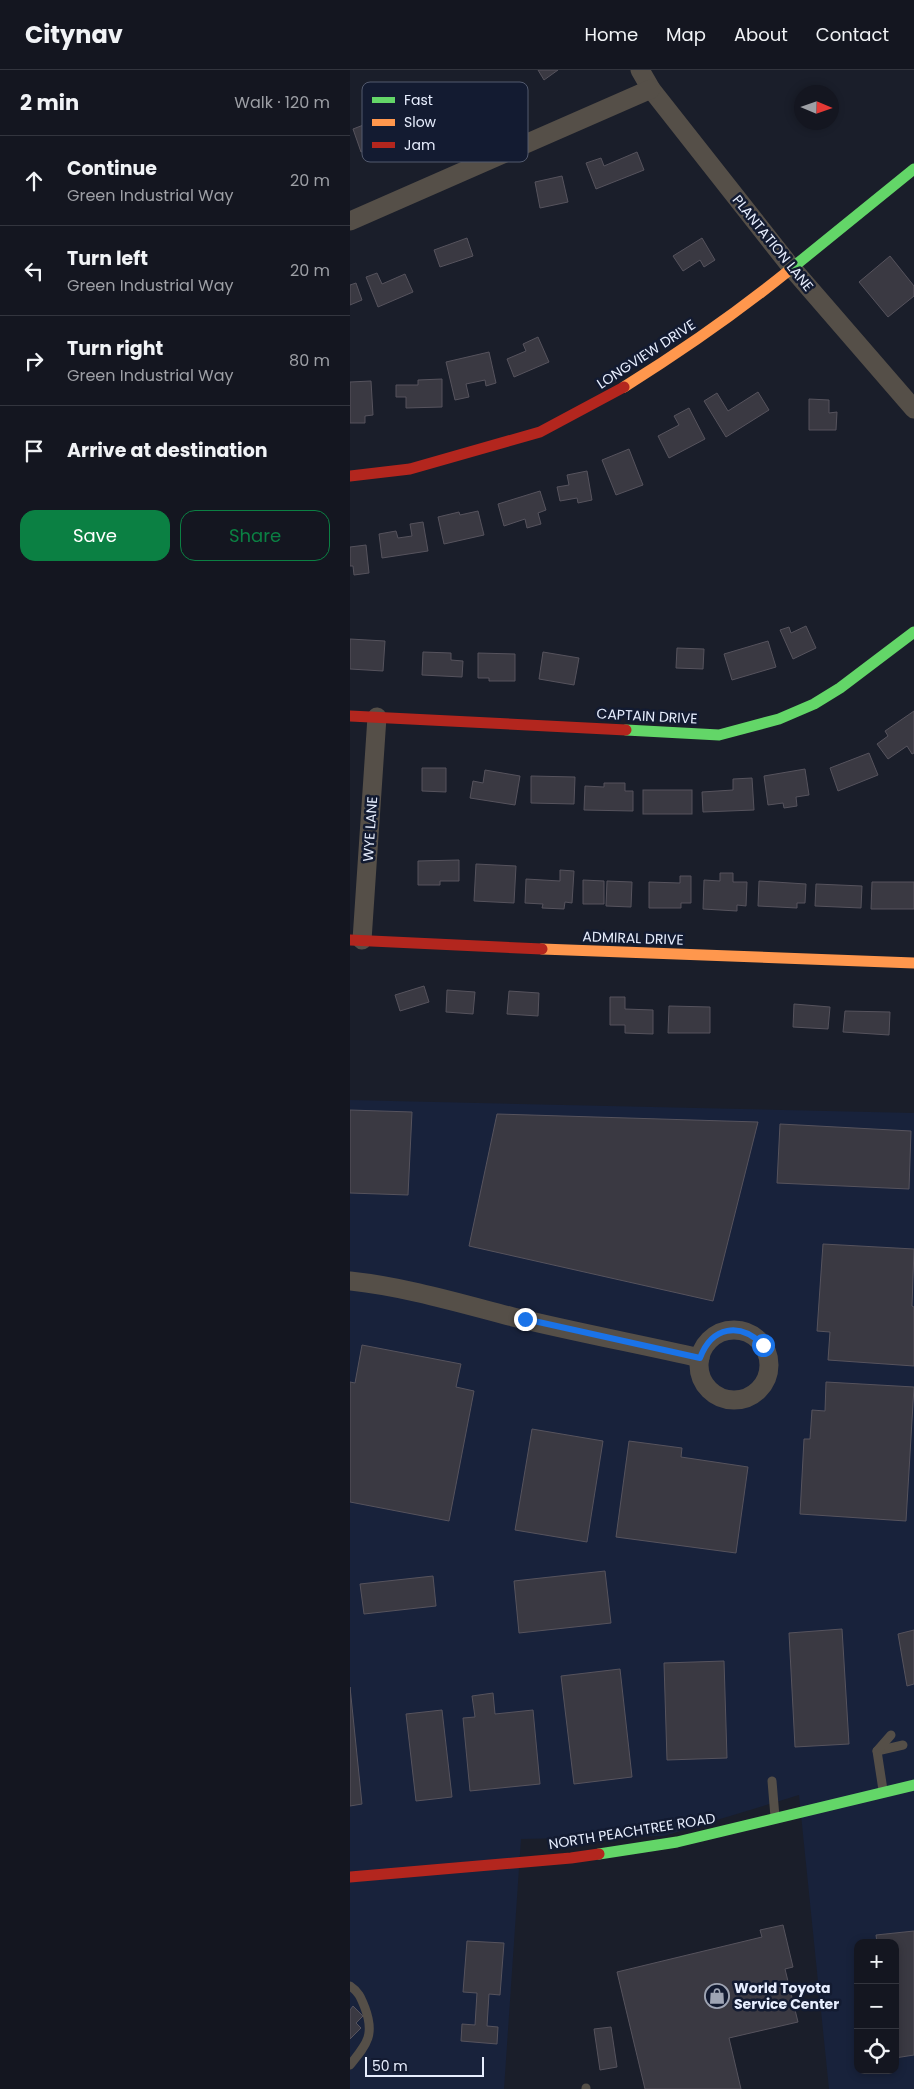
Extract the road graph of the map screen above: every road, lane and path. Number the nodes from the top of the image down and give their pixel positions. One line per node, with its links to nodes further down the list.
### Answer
1 (640, 70): 2 (street, PLANTATION LANE)
2 (652, 89): 3 (street); 7 (street, PLANTATION LANE)
3 (528, 143)
4 (485, 162): 6 (street)
5 (914, 169): 7 (street, LONGVIEW DRIVE)
6 (350, 221)
7 (792, 267): 8 (street, PLANTATION LANE); 9 (street, LONGVIEW DRIVE)
8 (914, 409)
9 (350, 476)
10 (914, 632): 12 (street, CAPTAIN DRIVE)
11 (350, 716): 12 (street, CAPTAIN DRIVE)
12 (377, 717): 13 (street, WYE LANE)
13 (356, 940): 14 (street, ADMIRAL DRIVE)
14 (914, 963)
15 (350, 1281): 16 (street)
16 (700, 1358)
17 (891, 1735): 19 (lane)
18 (903, 1745): 19 (lane)
19 (877, 1751): 22 (lane)
20 (772, 1781): 23 (lane)
21 (914, 1784): 22 (street, NORTH PEACHTREE ROAD)
22 (883, 1793): 23 (street, NORTH PEACHTREE ROAD)
23 (775, 1820): 24 (street, NORTH PEACHTREE ROAD)
24 (350, 1877)
25 (350, 1986): 26 (lane)
26 (350, 2065)

